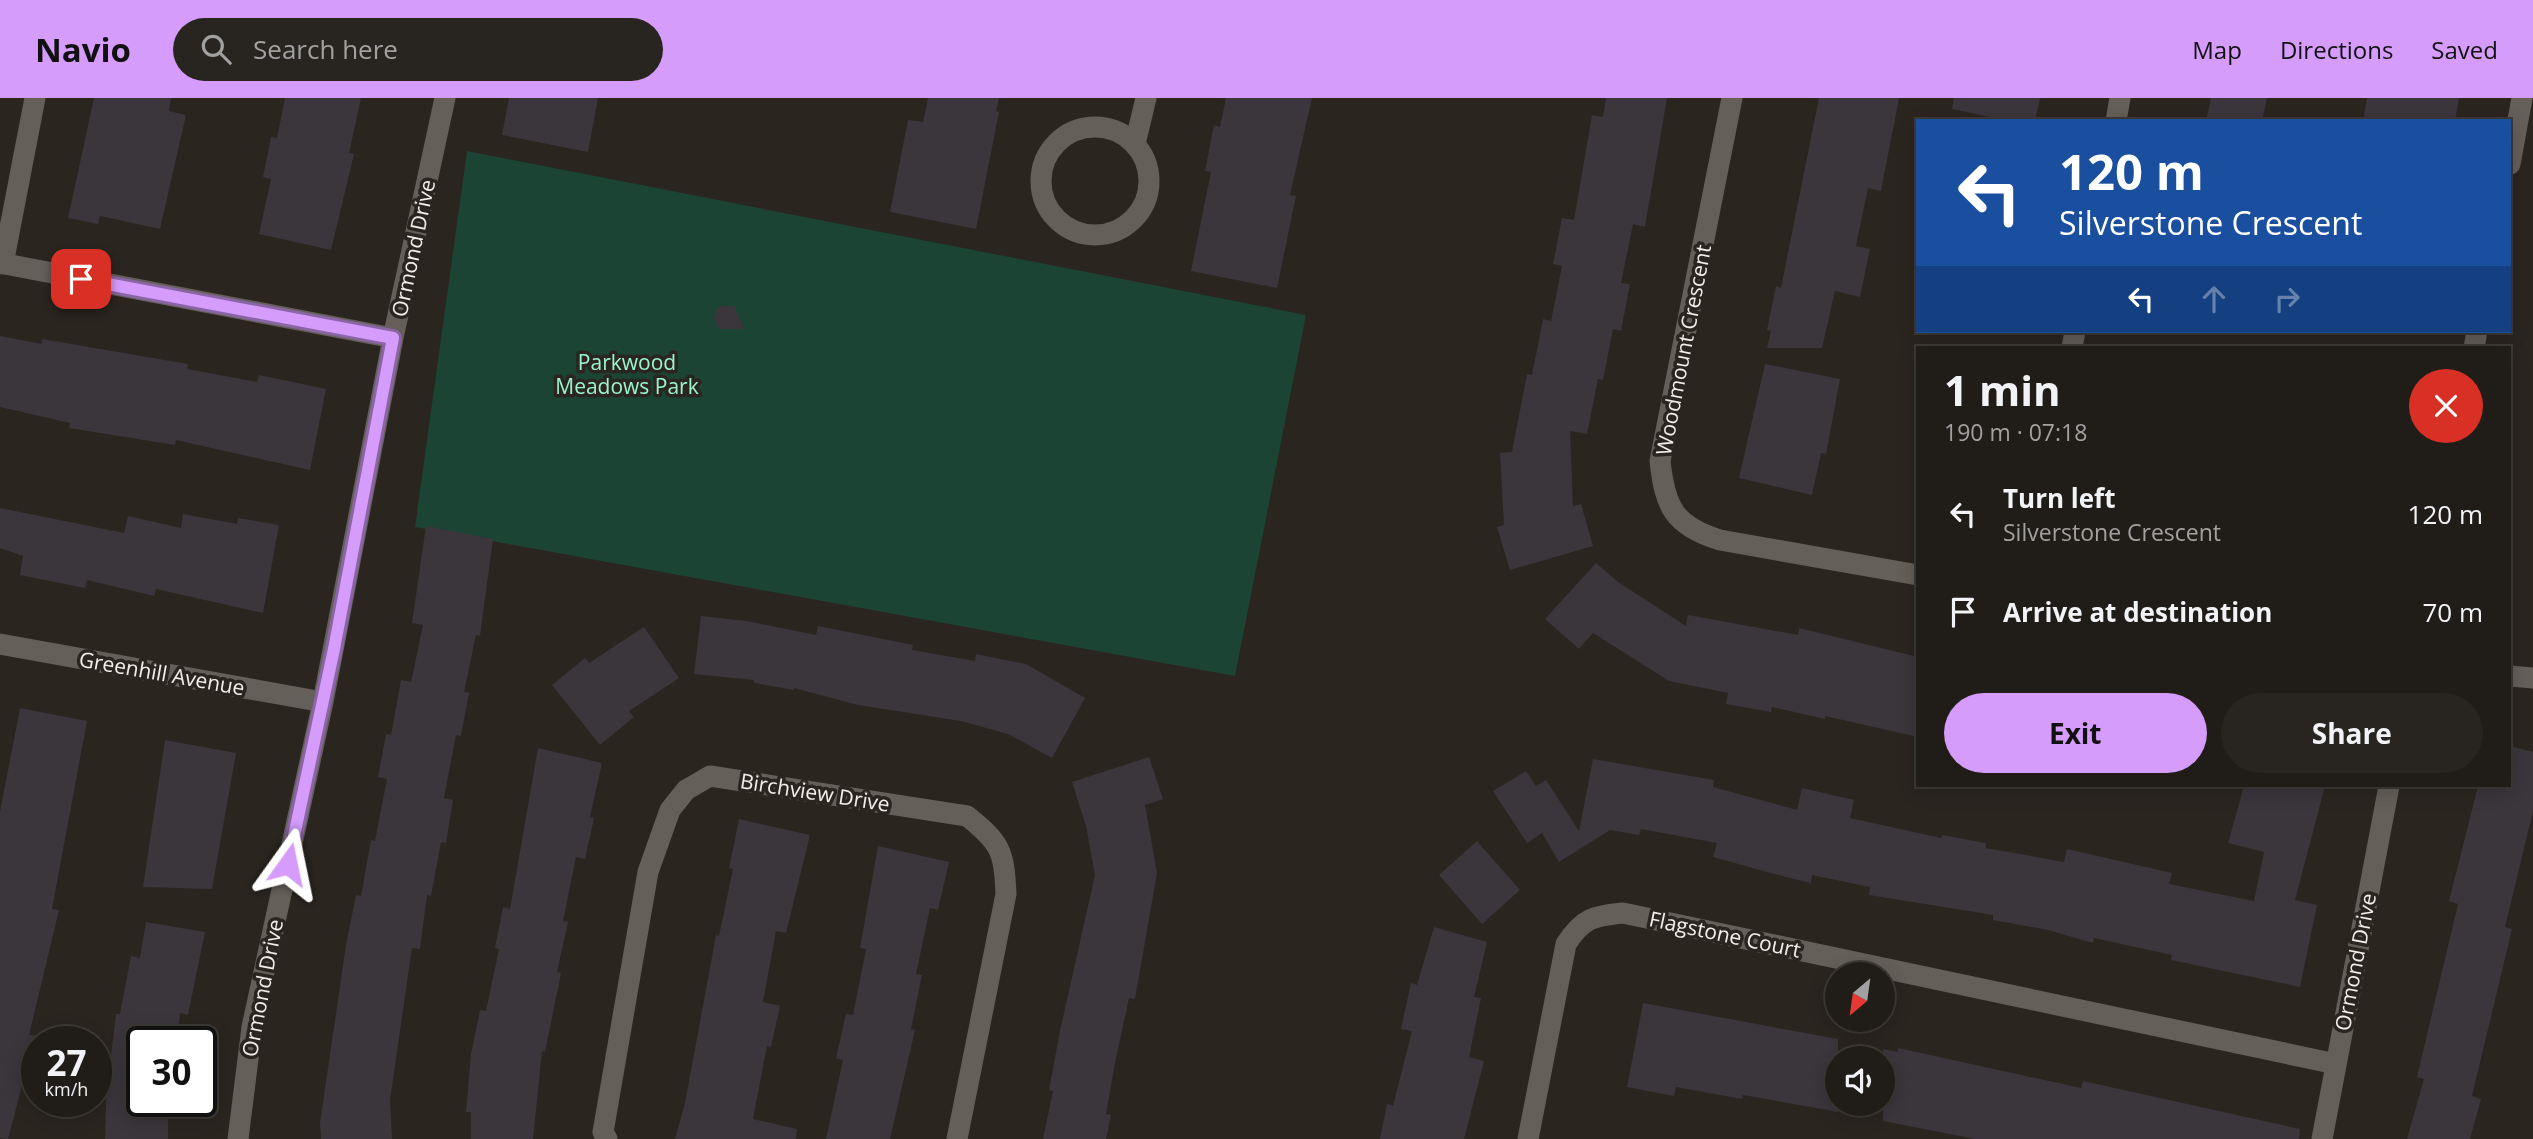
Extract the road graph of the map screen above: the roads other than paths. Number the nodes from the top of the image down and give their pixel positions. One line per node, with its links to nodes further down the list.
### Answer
1 (34, 98): 10 (street)
2 (446, 98): 11 (street, Ormond Drive)
3 (1146, 98): 8 (street)
4 (1732, 98): 12 (street, Woodmount Crescent)
5 (2120, 98): 7 (street)
6 (2522, 98): 9 (street)
7 (2116, 119)
8 (1135, 144): 8 (street)
9 (2511, 158)
10 (2, 264): 11 (street)
11 (393, 338): 16 (street, Ormond Drive)
12 (1916, 575)
13 (0, 644): 16 (street, Greenhill Avenue)
14 (2511, 676): 15 (street)
15 (2533, 678)
16 (323, 702): 19 (street, Ormond Drive)
17 (2389, 787): 18 (street, Ormond Drive)
18 (2336, 1064): 22 (street, Flagstone Court); 23 (street, Ormond Drive)
19 (238, 1139)
20 (607, 1139): 21 (street, Birchview Drive)
21 (957, 1139)
22 (1528, 1139)
23 (2322, 1139)

